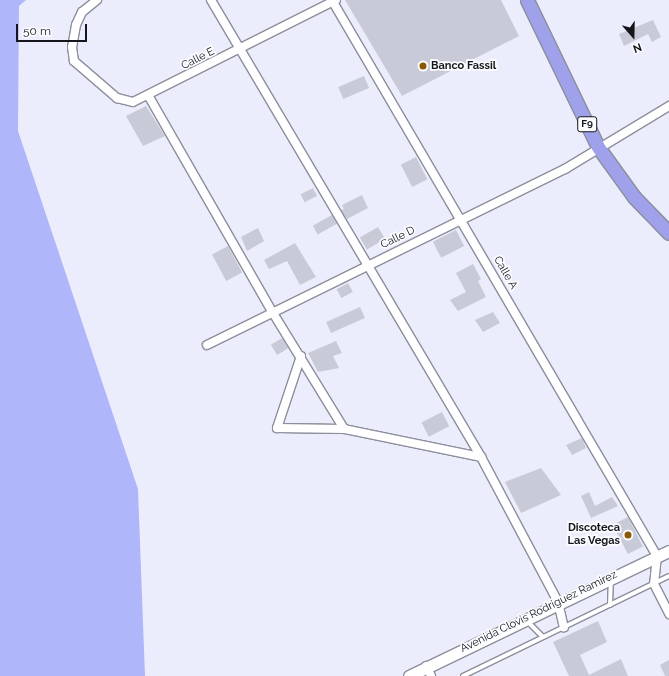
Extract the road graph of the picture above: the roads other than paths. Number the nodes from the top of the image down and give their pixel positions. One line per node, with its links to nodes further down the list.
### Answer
1 (97, 0): 6 (street, Calle E)
2 (212, 0): 5 (street)
3 (527, 0): 8 (highway, F9)
4 (335, 1): 5 (street, Calle E); 9 (street, Calle A)
5 (241, 49): 6 (street, Calle E); 11 (street)
6 (148, 95): 12 (street)
7 (669, 106): 8 (street, Calle D)
8 (598, 147): 9 (street, Calle D); 10 (highway, F9)
9 (461, 220): 11 (street, Calle D); 18 (street, Calle A)
10 (669, 233)
11 (369, 265): 12 (street, Calle D); 16 (street)
12 (273, 313): 13 (street, Calle D); 14 (street)
13 (207, 345)
14 (300, 356): 15 (street); 15 (street)
15 (344, 429): 16 (street)
16 (481, 457): 22 (street)
17 (669, 551): 18 (main road, Avenida Clovis Rodriguez Ramirez)
18 (657, 556): 20 (main road, Avenida Clovis Rodriguez Ramirez); 21 (street)
19 (669, 576): 21 (lane)
20 (611, 578): 22 (main road, Avenida Clovis Rodriguez Ramirez); 23 (lane)
21 (654, 584): 23 (lane); 24 (street)
22 (558, 602): 25 (main road, Avenida Clovis Rodriguez Ramirez); 26 (street)
23 (610, 605): 26 (lane)
24 (669, 614)
25 (524, 618): 27 (lane); 28 (main road, Avenida Clovis Rodriguez Ramirez)
26 (564, 627): 27 (lane)
27 (543, 638): 31 (lane)
28 (429, 671): 29 (main road, Avenida Clovis Rodriguez Ramirez); 30 (lane)
29 (409, 676)
30 (419, 676)
31 (463, 676)

